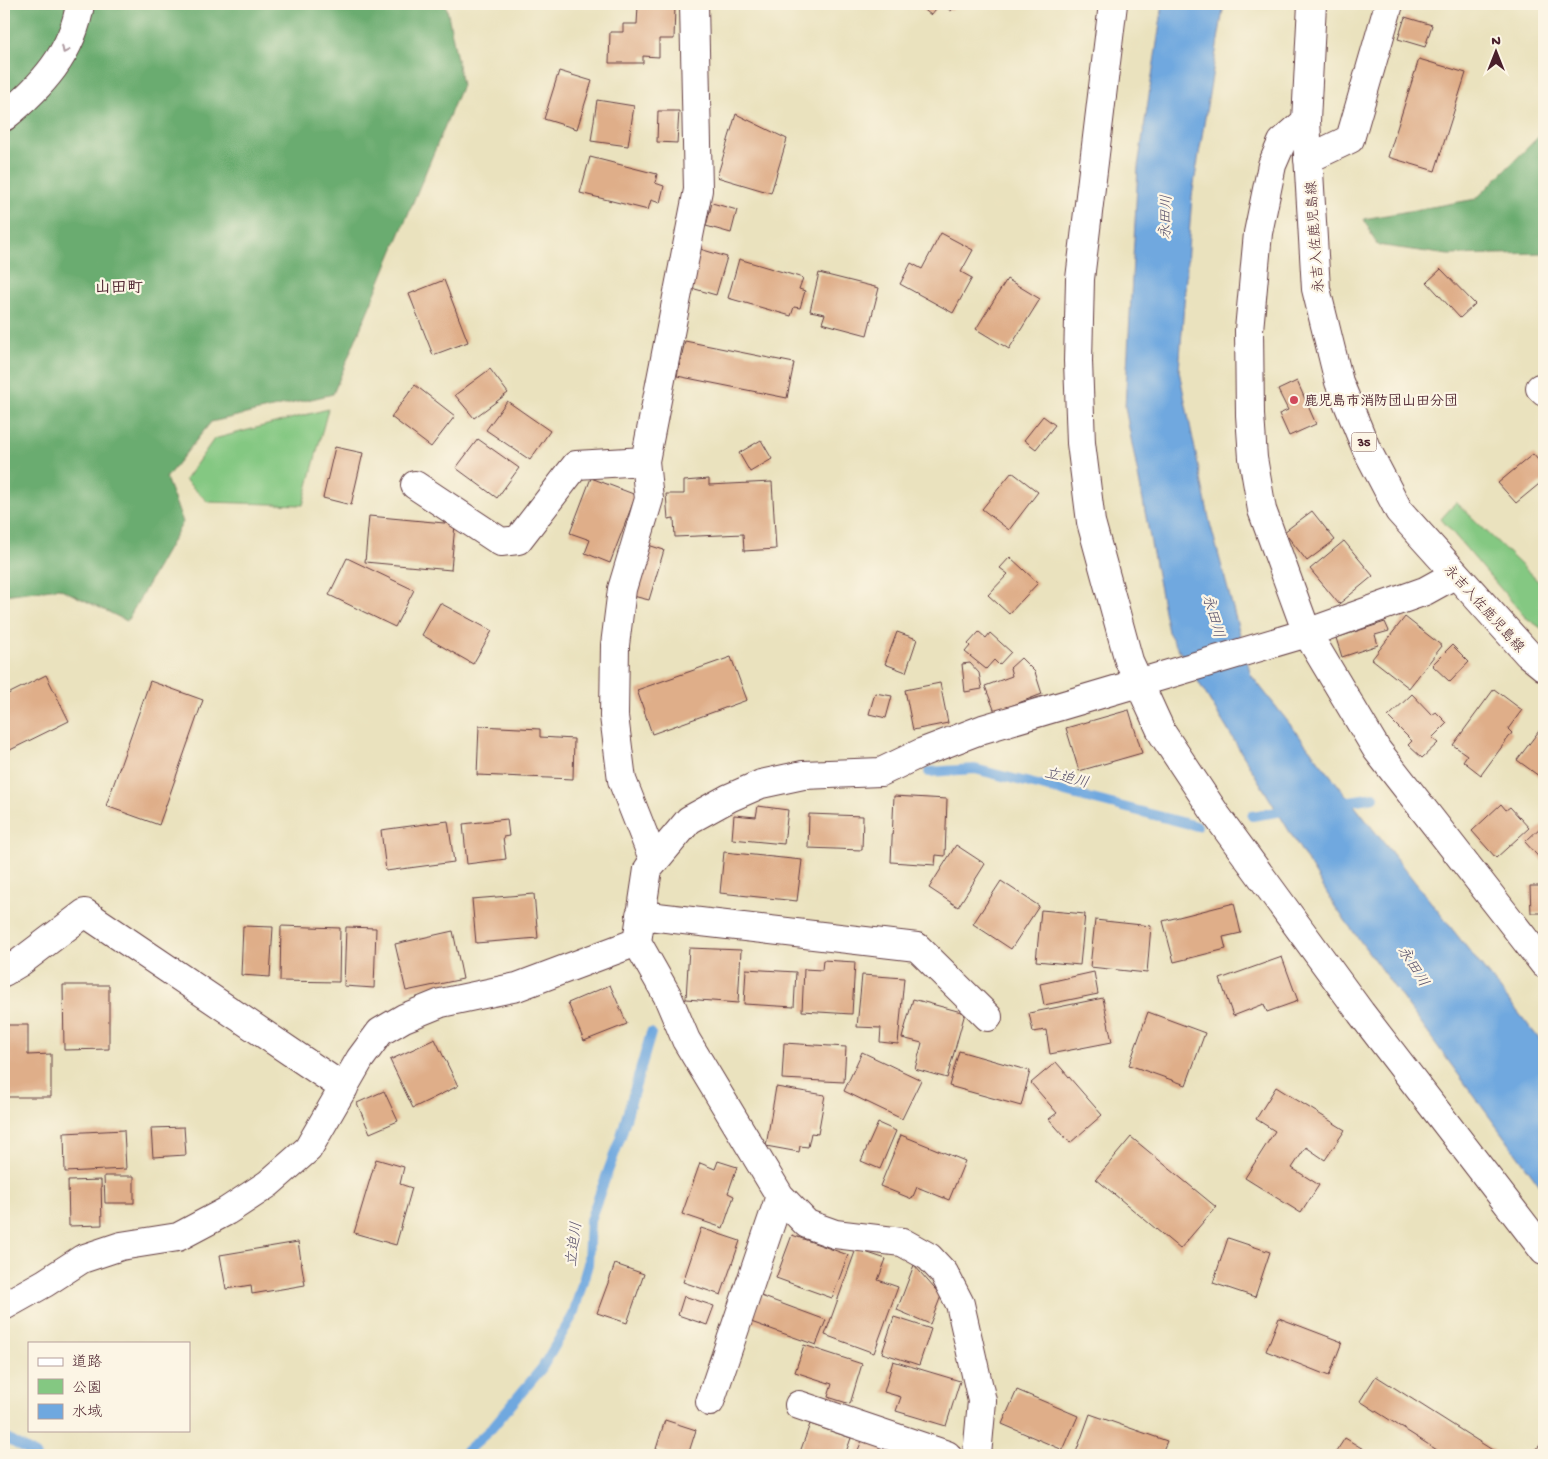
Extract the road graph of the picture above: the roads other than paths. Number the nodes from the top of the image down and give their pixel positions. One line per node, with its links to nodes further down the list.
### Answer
1 (80, 4): 6 (street, one-way to 6)
2 (694, 4): 9 (street)
3 (1112, 4): 14 (street)
4 (1312, 4): 7 (street, 永吉入佐鹿児島線 / 35)
5 (1389, 4): 8 (street)
6 (4, 117)
7 (1306, 121): 8 (street, 永吉入佐鹿児島線 / 35); 12 (street)
8 (1308, 159): 11 (street, 永吉入佐鹿児島線 / 35)
9 (645, 461): 10 (street); 15 (street)
10 (415, 485)
11 (1454, 575): 12 (street); 13 (street, 永吉入佐鹿児島線 / 35)
12 (1307, 633): 14 (street); 18 (street)
13 (1544, 667)
14 (1140, 684): 15 (street); 23 (street)
15 (654, 861): 16 (street)
16 (640, 915): 17 (street); 20 (street)
17 (637, 942): 21 (street); 22 (street)
18 (1544, 964)
19 (4, 972): 21 (street)
20 (988, 1017)
21 (344, 1088): 24 (street)
22 (780, 1196): 25 (street); 28 (street)
23 (1544, 1251)
24 (4, 1306)
25 (710, 1402)
26 (799, 1405): 27 (street)
27 (947, 1455)
28 (977, 1455)

